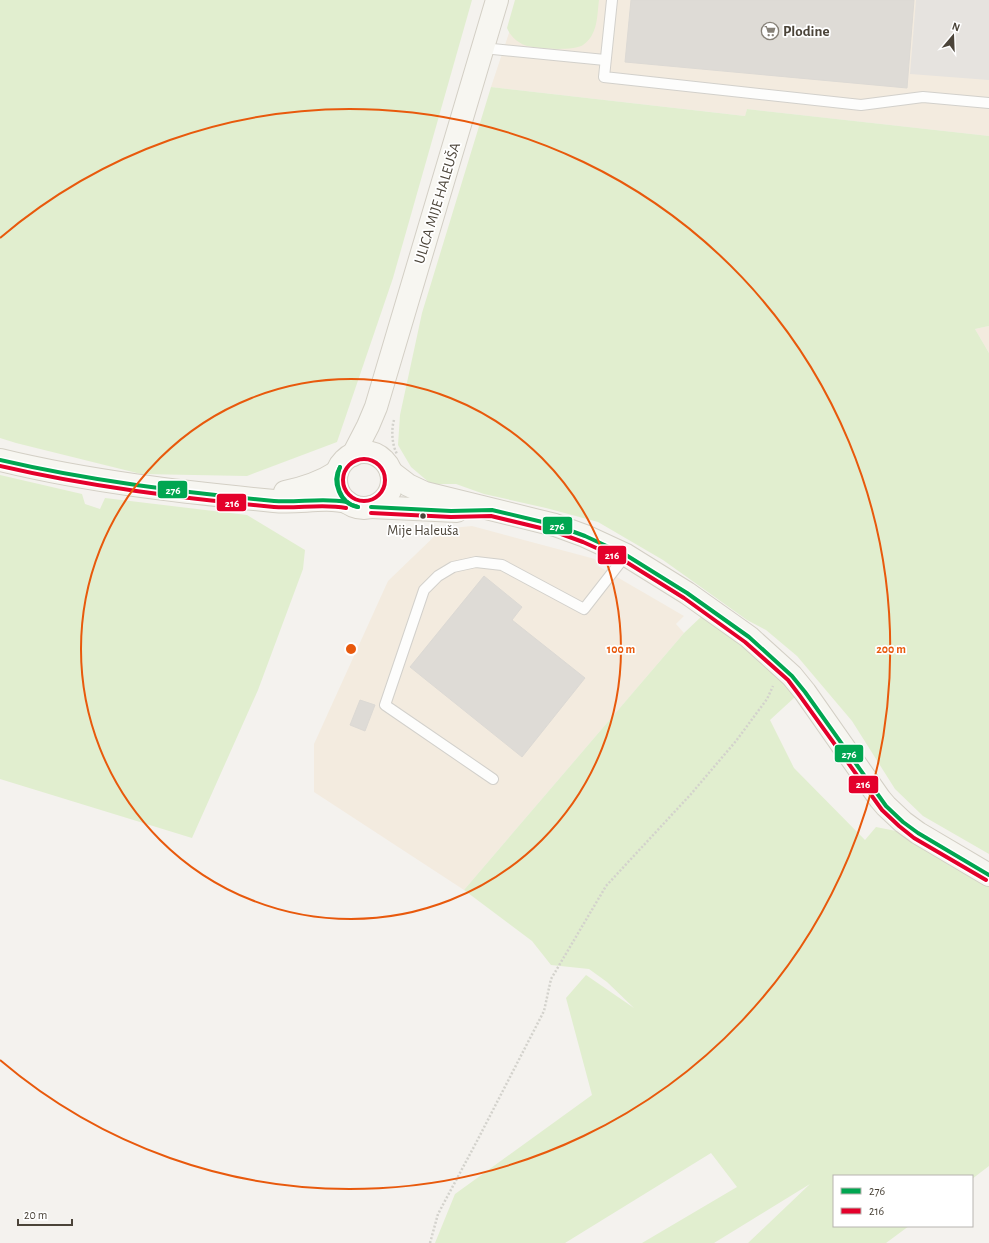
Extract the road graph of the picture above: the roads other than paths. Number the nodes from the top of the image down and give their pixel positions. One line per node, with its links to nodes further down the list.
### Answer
1 (497, 0): 3 (main road, ULICA MIJE HALEUŠA)
2 (612, 0): 4 (lane)
3 (483, 48): 4 (lane); 6 (main road, ULICA MIJE HALEUŠA)
4 (605, 60): 5 (lane)
5 (989, 103)
6 (385, 412): 7 (main road, ULICA MIJE HALEUŠA); 9 (main road, ULICA MIJE HALEUŠA)
7 (353, 455): 9 (main road); 10 (main road)
8 (0, 460): 11 (main road)
9 (393, 465): 13 (main road); 14 (main road)
10 (337, 472): 11 (main road); 12 (main road)
11 (242, 498): 12 (main road)
12 (347, 502): 13 (main road)
13 (371, 507): 14 (main road)
14 (492, 510): 15 (main road)
15 (626, 555): 16 (lane); 17 (main road)
16 (493, 779)
17 (989, 875)

